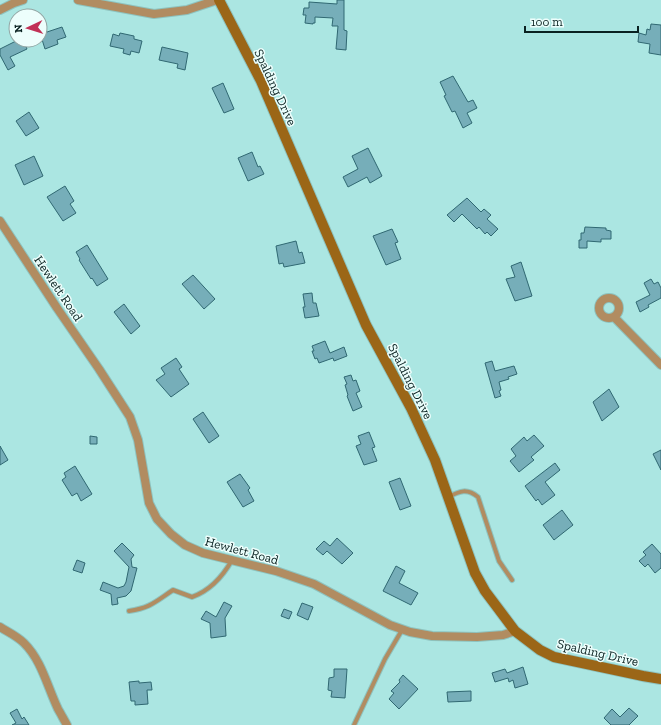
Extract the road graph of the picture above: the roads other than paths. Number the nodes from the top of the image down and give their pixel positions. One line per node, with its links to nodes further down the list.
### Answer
1 (23, 0): 4 (street)
2 (78, 0): 3 (street)
3 (218, 0): 8 (street, Spalding Drive)
4 (0, 10)
5 (0, 221): 9 (street, Hewlett Road)
6 (614, 317): 7 (street)
7 (661, 365)
8 (448, 497): 10 (lane); 14 (street, Spalding Drive)
9 (232, 560): 11 (lane); 13 (street, Hewlett Road)
10 (512, 580)
11 (129, 611)
12 (0, 627): 16 (street)
13 (403, 629): 14 (street, Hewlett Road); 17 (lane)
14 (515, 631): 15 (street, Spalding Drive)
15 (661, 679)
16 (68, 725)
17 (354, 725)

